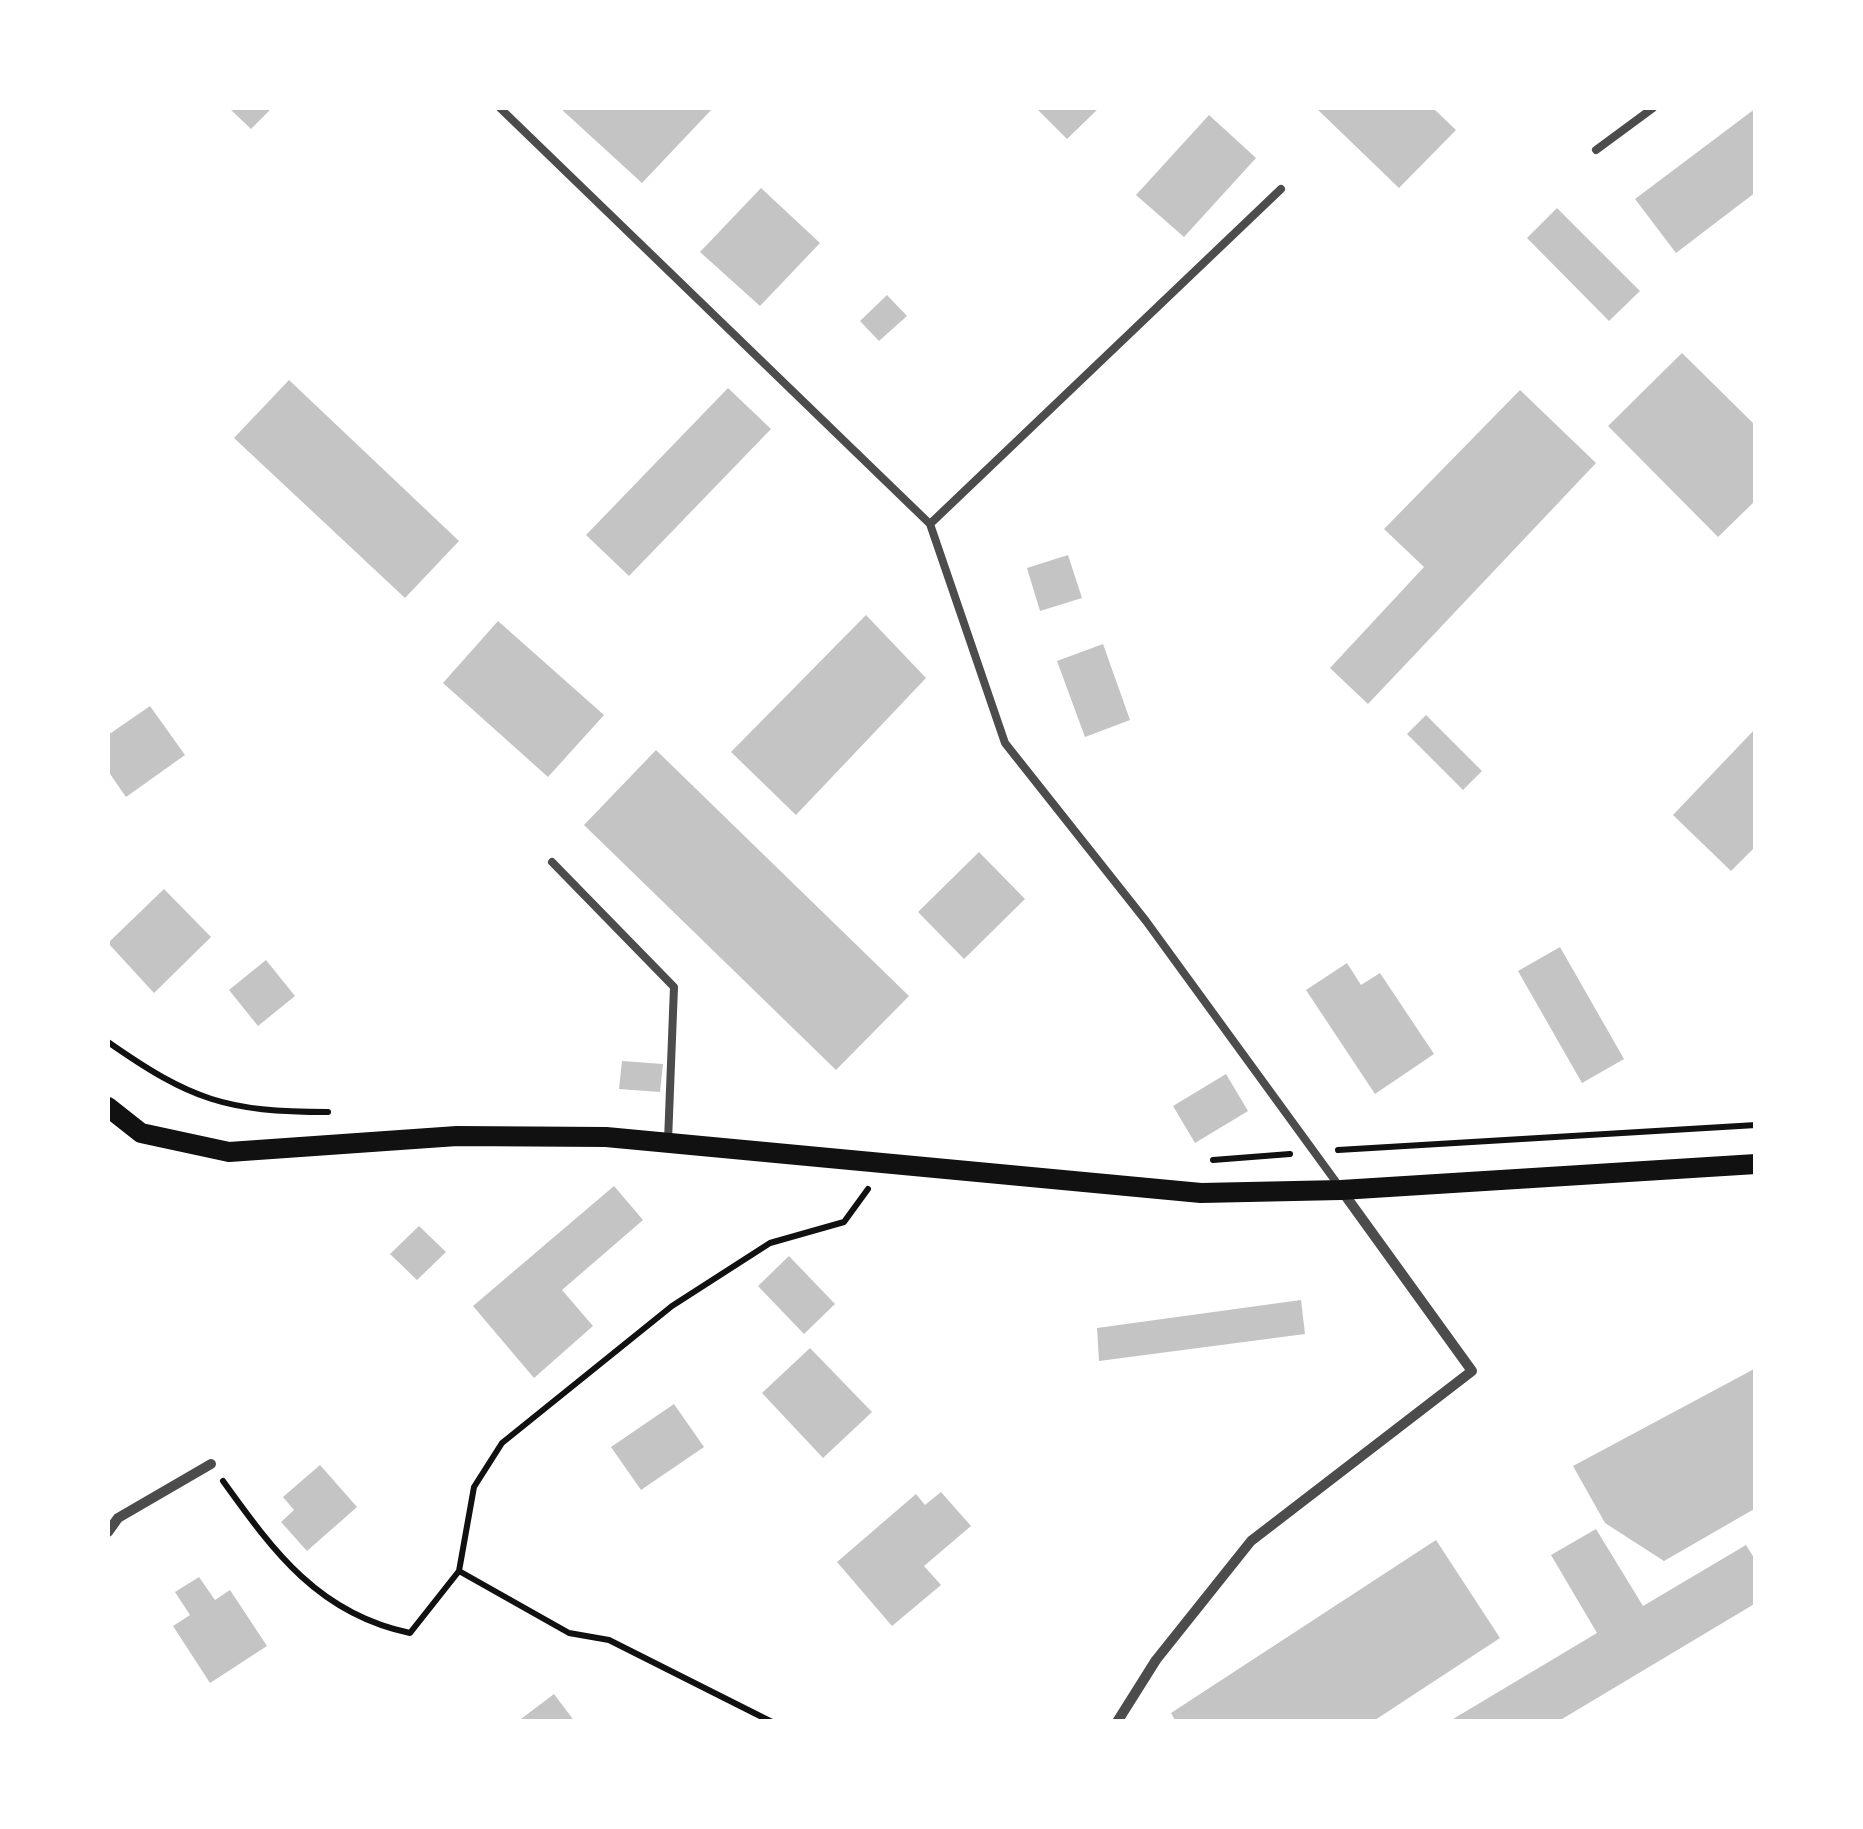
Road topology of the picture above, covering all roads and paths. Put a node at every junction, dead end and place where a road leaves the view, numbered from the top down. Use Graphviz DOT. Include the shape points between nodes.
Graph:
graph roads {
  1 [pos="500,108"];
  2 [pos="1653,108"];
  3 [pos="1596,150"];
  4 [pos="1281,189"];
  5 [pos="930,524"];
  6 [pos="552,862"];
  7 [pos="108,1042"];
  8 [pos="108,1107"];
  9 [pos="332,1112"];
  10 [pos="1756,1125"];
  11 [pos="668,1140"];
  12 [pos="1314,1152"];
  13 [pos="1207,1160"];
  14 [pos="885,1164"];
  15 [pos="1756,1164"];
  16 [pos="1342,1190"];
  17 [pos="211,1464"];
  18 [pos="108,1532"];
  19 [pos="460,1571"];
  20 [pos="772,1722"];
  21 [pos="1117,1722"];
  1 -- 5 [label="lane"];
  2 -- 3 [label="lane"];
  4 -- 5 [label="lane"];
  5 -- 12 [label="lane" via="1005,742"];
  6 -- 11 [label="lane" via="674,987"];
  7 -- 9 [label="path" via="168,1084 228,1107"];
  8 -- 11 [label="main road" via="141,1133 229,1152 457,1136"];
  10 -- 12 [label="path"];
  11 -- 14 [label="main road"];
  12 -- 13 [label="path"];
  12 -- 16 [label="lane"];
  14 -- 16 [label="main road" via="1201,1192"];
  14 -- 19 [label="path" via="844,1222 770,1242 672,1306 502,1444 474,1487"];
  15 -- 16 [label="main road"];
  16 -- 21 [label="street" via="1472,1371 1251,1541 1156,1660"];
  17 -- 18 [label="street" via="118,1518"];
  17 -- 19 [label="path" via="307,1586 382,1627 410,1633"];
  19 -- 20 [label="path" via="568,1633 609,1640"];
}
